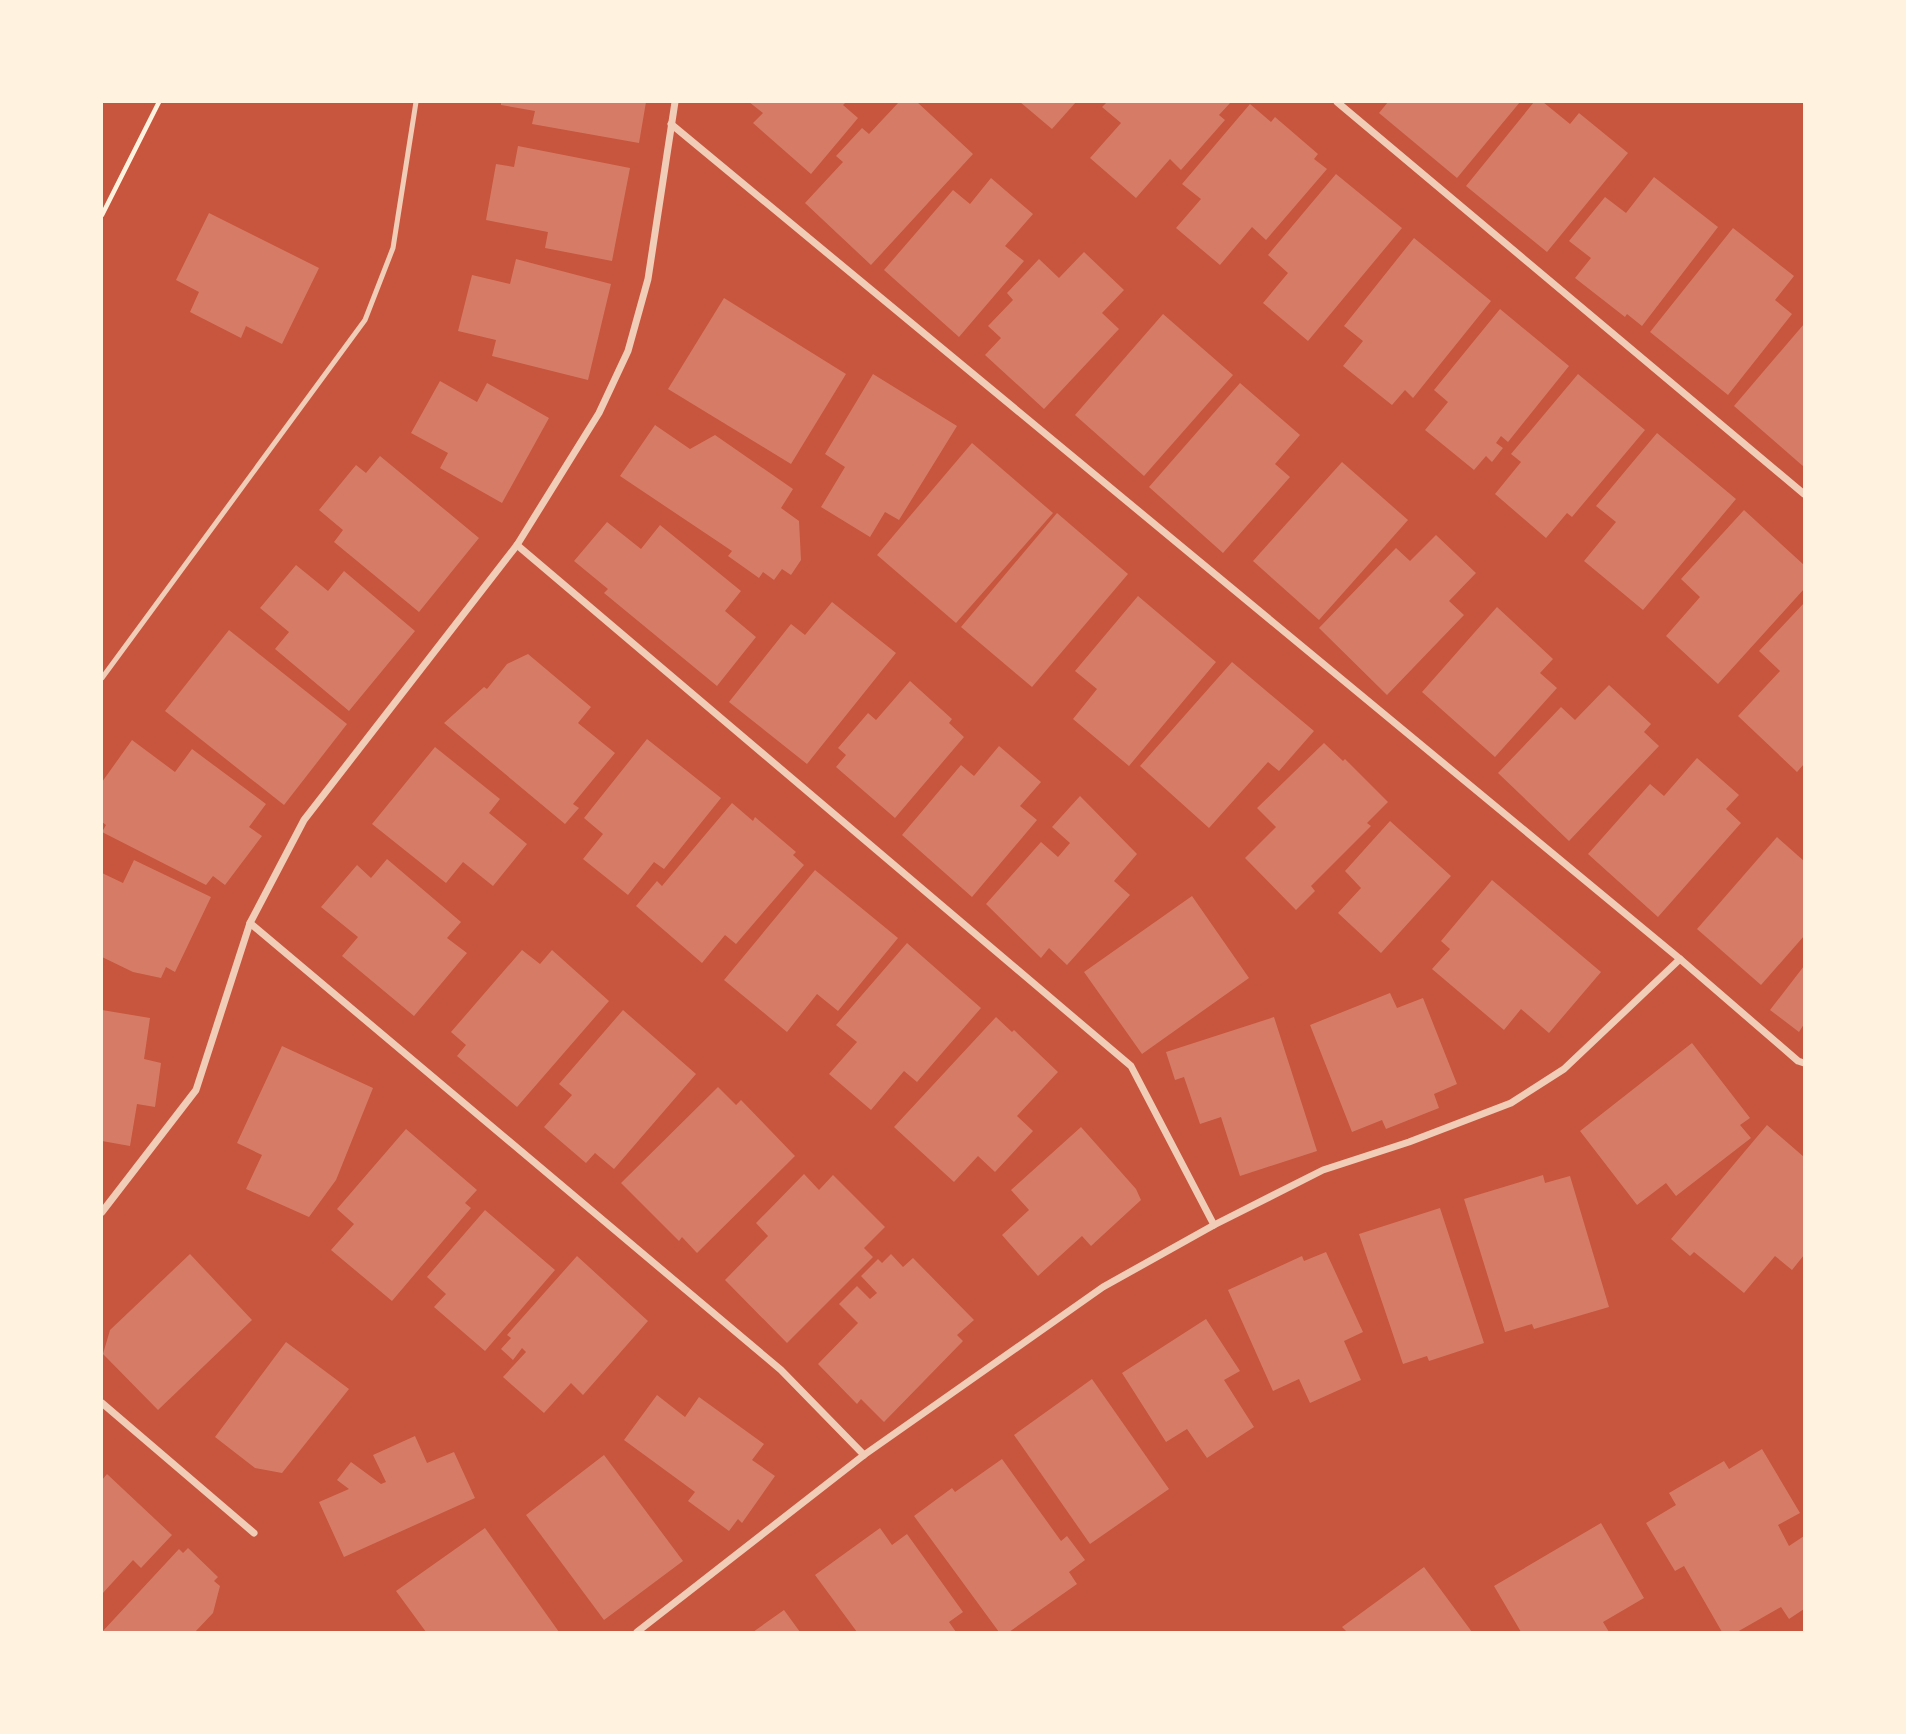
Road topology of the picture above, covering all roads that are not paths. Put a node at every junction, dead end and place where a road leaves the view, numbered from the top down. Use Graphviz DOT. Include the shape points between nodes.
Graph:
graph roads {
  1 [pos="416,102"];
  2 [pos="675,102"];
  3 [pos="1337,102"];
  4 [pos="671,124"];
  5 [pos="1804,494"];
  6 [pos="517,545"];
  7 [pos="102,678"];
  8 [pos="250,923"];
  9 [pos="1680,959"];
  10 [pos="1804,1063"];
  11 [pos="102,1212"];
  12 [pos="1214,1224"];
  13 [pos="102,1403"];
  14 [pos="864,1455"];
  15 [pos="254,1533"];
  16 [pos="637,1633"];
  1 -- 7 [label="lane" via="393,248 365,320"];
  2 -- 4 [label="street"];
  3 -- 5 [label="street"];
  4 -- 6 [label="street" via="648,279 628,351 599,412"];
  4 -- 9 [label="street"];
  6 -- 8 [label="street" via="304,820"];
  6 -- 12 [label="street" via="1131,1066"];
  8 -- 11 [label="street" via="196,1090"];
  8 -- 14 [label="street" via="781,1370"];
  9 -- 10 [label="street"];
  9 -- 12 [label="street" via="1564,1069 1511,1103 1323,1170"];
  12 -- 14 [label="street" via="1103,1287"];
  13 -- 15 [label="street"];
  14 -- 16 [label="street"];
}
